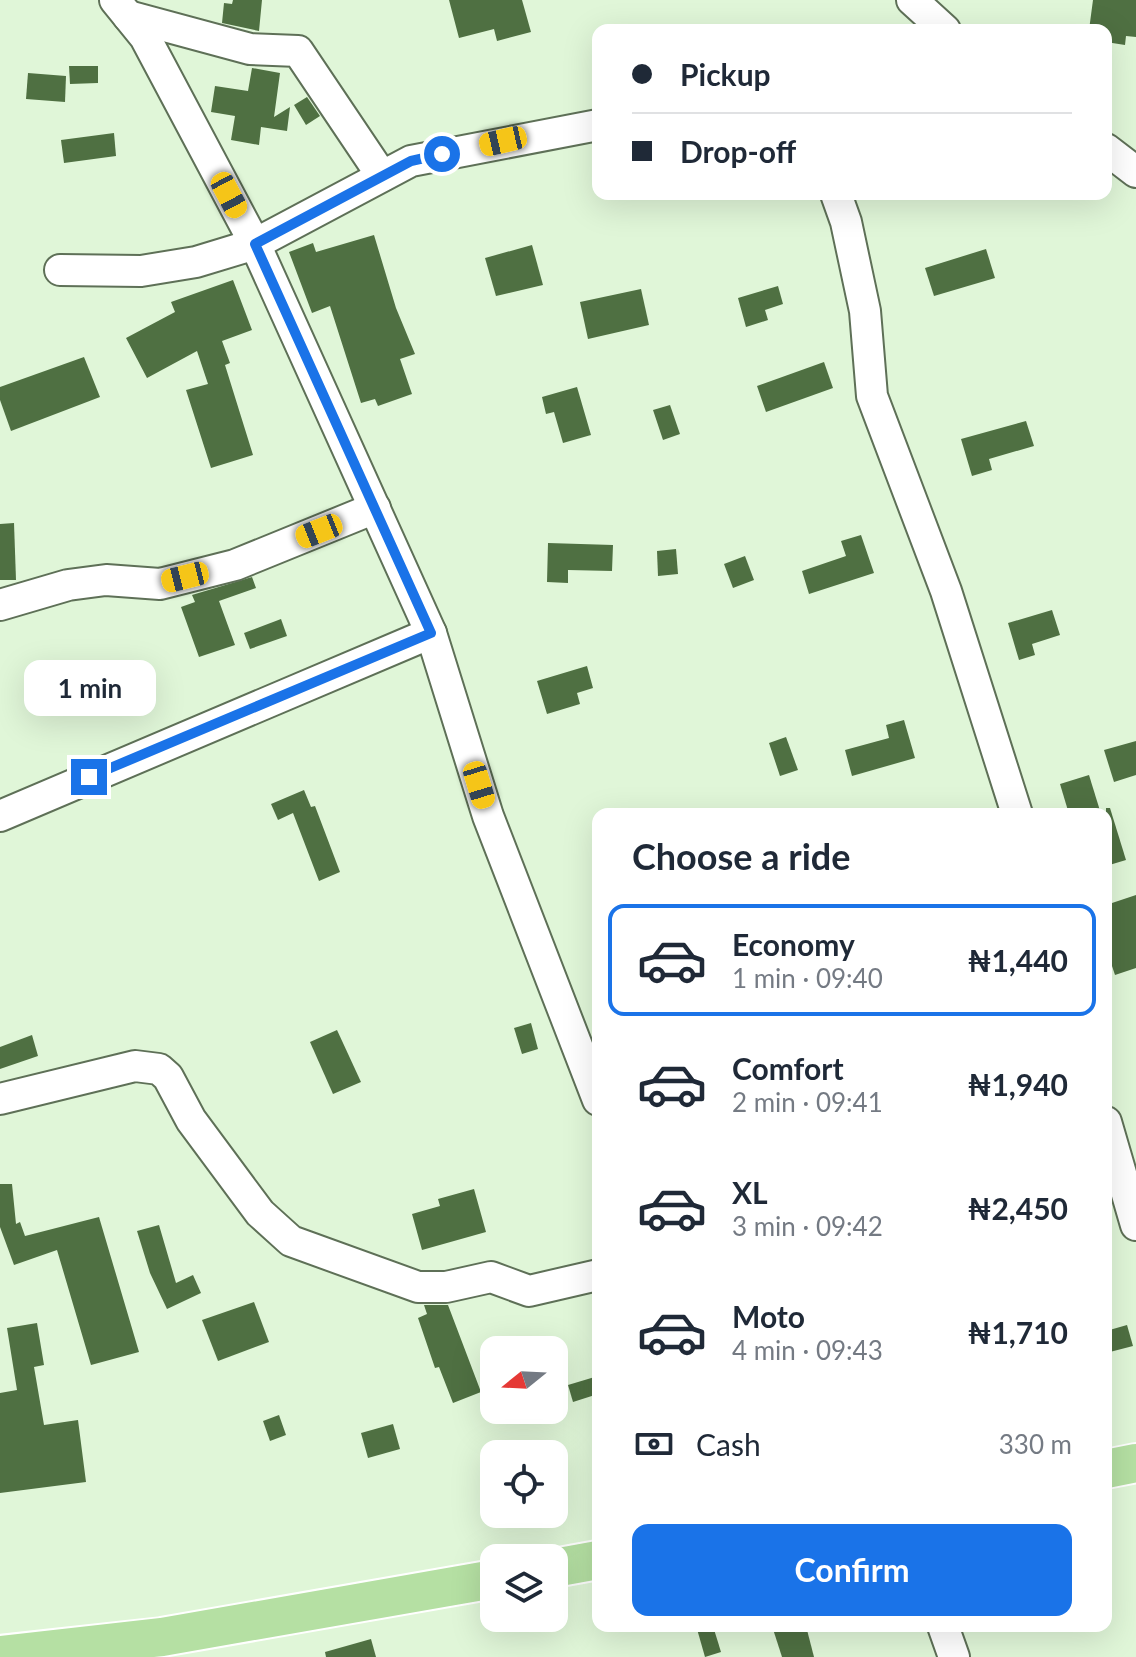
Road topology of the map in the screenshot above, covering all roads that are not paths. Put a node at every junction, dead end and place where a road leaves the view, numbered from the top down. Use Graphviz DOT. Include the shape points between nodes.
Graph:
graph roads {
  1 [pos="912,0"];
  2 [pos="122,8"];
  3 [pos="938,24"];
  4 [pos="592,126"];
  5 [pos="1112,139"];
  6 [pos="1136,145"];
  7 [pos="1112,154"];
  8 [pos="1136,172"];
  9 [pos="382,176"];
  10 [pos="838,200"];
  11 [pos="255,244"];
  12 [pos="60,270"];
  13 [pos="375,508"];
  14 [pos="0,605"];
  15 [pos="431,633"];
  16 [pos="1015,808"];
  17 [pos="0,816"];
  18 [pos="592,1085"];
  19 [pos="0,1099"];
  20 [pos="1112,1143"];
  21 [pos="1136,1225"];
  22 [pos="592,1276"];
  23 [pos="1136,1463"];
  24 [pos="1112,1468"];
  25 [pos="592,1561"];
  26 [pos="568,1565"];
  27 [pos="480,1581"];
  28 [pos="945,1632"];
  29 [pos="0,1655"];
  30 [pos="954,1657"];
  1 -- 3 [label="street"];
  2 -- 9 [label="street" via="250,49 298,51"];
  2 -- 11 [label="street" via="145,37"];
  4 -- 9 [label="street" via="411,161"];
  5 -- 6 [label="street"];
  7 -- 8 [label="street"];
  9 -- 11 [label="street"];
  10 -- 16 [label="street" via="865,311 872,396 946,591"];
  11 -- 12 [label="street" via="141,271"];
  11 -- 13 [label="street"];
  13 -- 14 [label="street" via="235,565 160,584 106,580 68,585"];
  13 -- 15 [label="street"];
  15 -- 17 [label="street"];
  15 -- 18 [label="street" via="488,816"];
  19 -- 22 [label="street" via="150,1066 168,1077 191,1120 260,1213 291,1241 418,1287 491,1277 529,1291"];
  20 -- 21 [label="street"];
  23 -- 24 [label="main road"];
  25 -- 26 [label="main road"];
  27 -- 29 [label="main road" via="162,1637"];
  28 -- 30 [label="street"];
}
